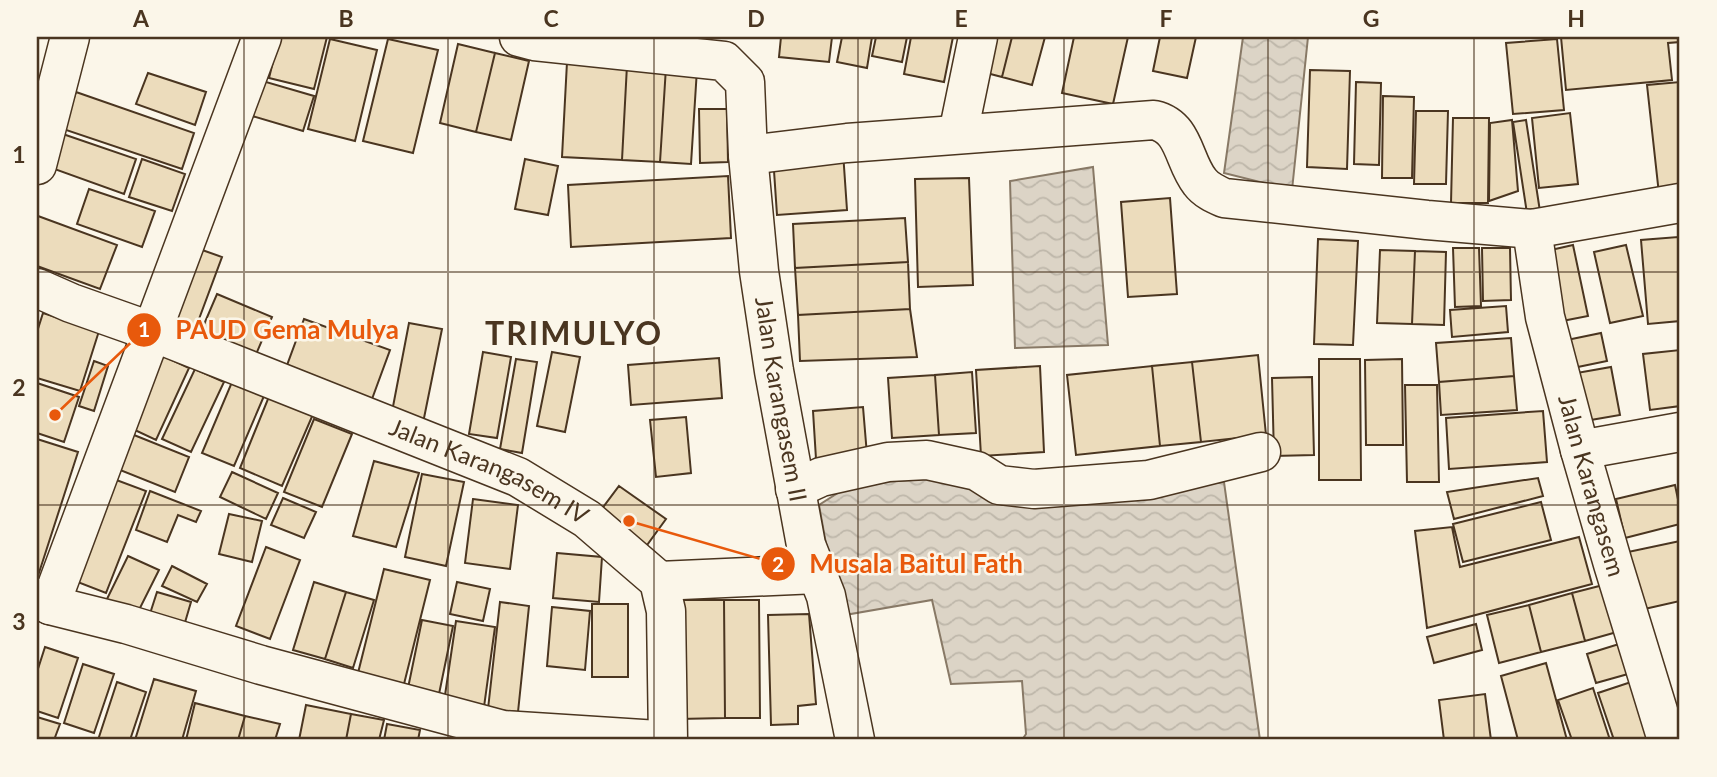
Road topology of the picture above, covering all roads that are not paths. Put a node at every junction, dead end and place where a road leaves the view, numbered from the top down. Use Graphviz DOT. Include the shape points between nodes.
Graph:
graph roads {
  1 [pos="70,37"];
  2 [pos="262,37"];
  3 [pos="519,37"];
  4 [pos="978,37"];
  5 [pos="958,134"];
  6 [pos="748,155"];
  7 [pos="37,165"];
  8 [pos="1680,203"];
  9 [pos="1531,229"];
  10 [pos="37,288"];
  11 [pos="153,332"];
  12 [pos="1680,432"];
  13 [pos="1580,450"];
  14 [pos="1261,452"];
  15 [pos="795,489"];
  16 [pos="817,574"];
  17 [pos="659,581"];
  18 [pos="44,601"];
  19 [pos="502,735"];
  20 [pos="659,740"];
  21 [pos="668,740"];
  22 [pos="855,740"];
  23 [pos="1667,740"];
  1 -- 7 [label="street"];
  2 -- 11 [label="street"];
  3 -- 6 [label="street, Jalan Karangasem II" via="724,61 745,82"];
  4 -- 5 [label="street"];
  5 -- 6 [label="street"];
  5 -- 9 [label="street" via="1154,120 1173,129 1199,182 1224,198"];
  6 -- 15 [label="street, Jalan Karangasem II" via="759,271"];
  8 -- 9 [label="street"];
  9 -- 13 [label="street, Jalan Karangasem" via="1545,317"];
  10 -- 11 [label="street, Jalan Karangasem IV"];
  11 -- 17 [label="street, Jalan Karangasem IV" via="518,477 587,519"];
  11 -- 18 [label="street"];
  12 -- 13 [label="street"];
  13 -- 23 [label="street, Jalan Karangasem"];
  14 -- 15 [label="street" via="1149,480 1034,489 999,485 977,471 927,460 888,462 821,477"];
  15 -- 16 [label="street, Jalan Karangasem II"];
  16 -- 17 [label="street"];
  16 -- 22 [label="street, Jalan Karangasem II" via="826,596"];
  17 -- 21 [label="street" via="666,611"];
  18 -- 19 [label="street"];
  19 -- 20 [label="street"];
}
